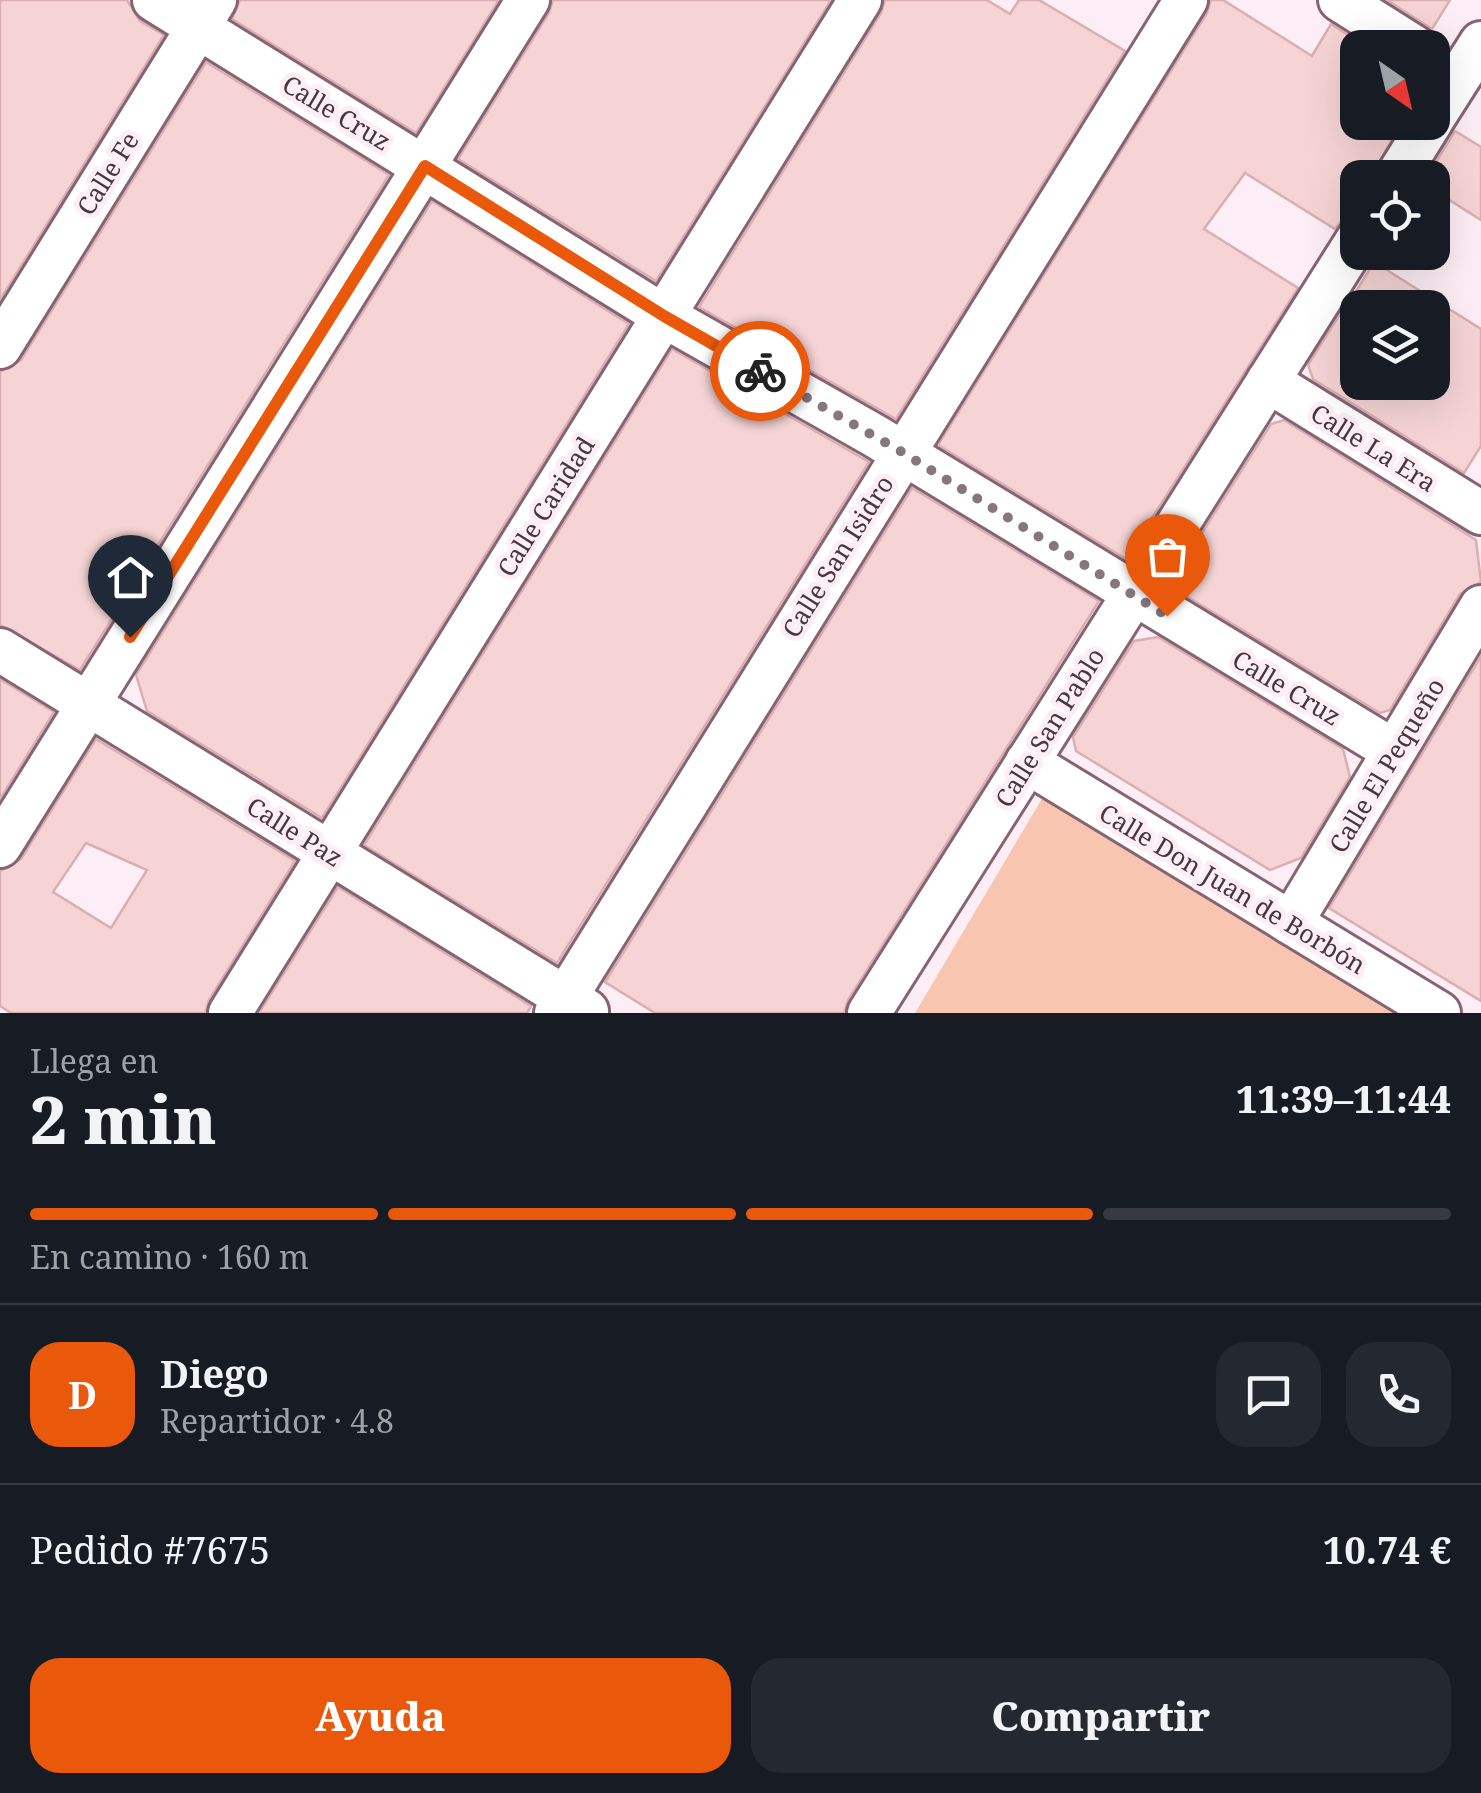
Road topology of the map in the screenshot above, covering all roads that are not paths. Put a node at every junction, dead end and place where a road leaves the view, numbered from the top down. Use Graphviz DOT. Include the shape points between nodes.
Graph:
graph roads {
  1 [pos="154,0"];
  2 [pos="528,0"];
  3 [pos="860,0"];
  4 [pos="1186,0"];
  5 [pos="1340,0"];
  6 [pos="206,14"];
  7 [pos="1388,30"];
  8 [pos="1464,66"];
  9 [pos="1450,90"];
  10 [pos="425,166"];
  11 [pos="1340,267"];
  12 [pos="664,316"];
  13 [pos="0,347"];
  14 [pos="1268,381"];
  15 [pos="902,452"];
  16 [pos="1481,513"];
  17 [pos="1135,596"];
  18 [pos="1481,607"];
  19 [pos="0,650"];
  20 [pos="88,704"];
  21 [pos="1394,751"];
  22 [pos="1028,762"];
  23 [pos="0,846"];
  24 [pos="330,852"];
  25 [pos="1291,923"];
  26 [pos="571,1008"];
  27 [pos="230,1013"];
  28 [pos="869,1013"];
  29 [pos="1439,1013"];
  1 -- 6 [label="street, Calle Cruz"];
  2 -- 10 [label="street"];
  3 -- 12 [label="street, Calle Caridad"];
  4 -- 15 [label="street, Calle San Isidro"];
  5 -- 7 [label="street"];
  6 -- 10 [label="street, Calle Cruz"];
  6 -- 13 [label="street, Calle Fe"];
  8 -- 9 [label="street"];
  10 -- 12 [label="street, Calle Cruz"];
  10 -- 20 [label="street"];
  11 -- 14 [label="street, Calle San Pablo"];
  12 -- 15 [label="street, Calle Cruz"];
  12 -- 24 [label="street, Calle Caridad"];
  14 -- 16 [label="street, Calle La Era"];
  14 -- 17 [label="street, Calle San Pablo"];
  15 -- 17 [label="street, Calle Cruz"];
  15 -- 26 [label="street, Calle San Isidro"];
  17 -- 21 [label="street, Calle Cruz"];
  17 -- 22 [label="street, Calle San Pablo"];
  18 -- 21 [label="street, Calle El Pequeño"];
  19 -- 20 [label="street, Calle Paz"];
  20 -- 23 [label="street"];
  20 -- 24 [label="street, Calle Paz"];
  21 -- 25 [label="street, Calle El Pequeño"];
  22 -- 25 [label="street, Calle Don Juan de Borbón"];
  22 -- 28 [label="street, Calle San Pablo"];
  24 -- 26 [label="street, Calle Paz"];
  24 -- 27 [label="street, Calle Caridad"];
  25 -- 29 [label="street, Calle Don Juan de Borbón"];
}
